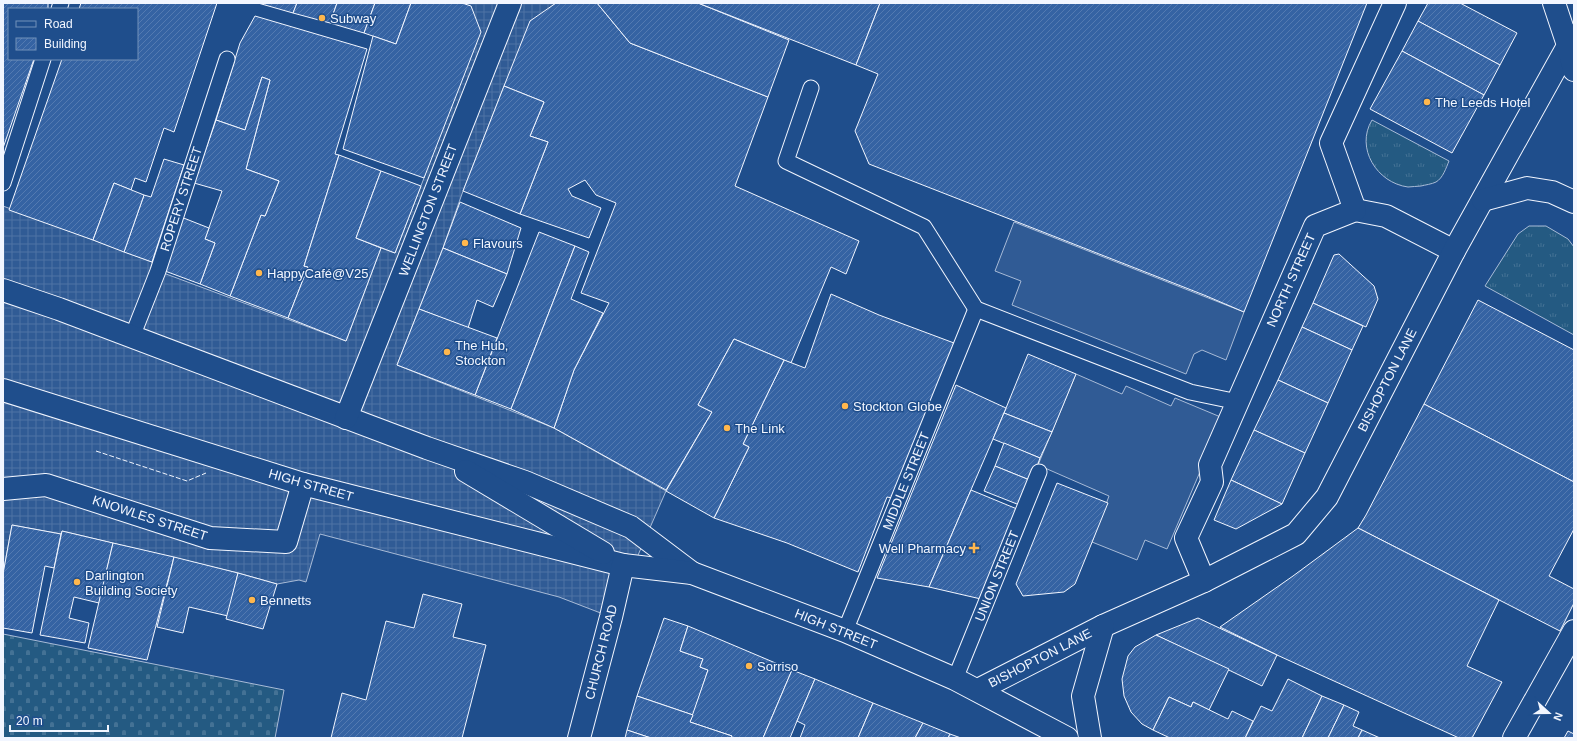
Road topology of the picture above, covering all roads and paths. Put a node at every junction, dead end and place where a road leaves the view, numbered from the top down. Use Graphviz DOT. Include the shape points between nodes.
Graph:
graph roads {
  1 [pos="510,3"];
  2 [pos="1395,3"];
  3 [pos="1554,3"];
  4 [pos="1571,40"];
  5 [pos="227,59"];
  6 [pos="43,60"];
  7 [pos="1574,70"];
  8 [pos="811,88"];
  9 [pos="3,183"];
  10 [pos="1483,200"];
  11 [pos="1574,202"];
  12 [pos="1355,210"];
  13 [pos="1454,251"];
  14 [pos="3,290"];
  15 [pos="976,309"];
  16 [pos="132,337"];
  17 [pos="3,390"];
  18 [pos="1238,402"];
  19 [pos="346,418"];
  20 [pos="427,448"];
  21 [pos="1039,472"];
  22 [pos="303,484"];
  23 [pos="3,489"];
  24 [pos="623,565"];
  25 [pos="692,573"];
  26 [pos="1204,581"];
  27 [pos="1103,626"];
  28 [pos="845,631"];
  29 [pos="1574,631"];
  30 [pos="955,679"];
  31 [pos="978,690"];
  32 [pos="579,738"];
  33 [pos="1067,738"];
  34 [pos="1090,738"];
  35 [pos="1514,738"];
  1 -- 19 [label="street, WELLINGTON STREET"];
  2 -- 12 [label="street" via="1331,143"];
  3 -- 4 [label="street"];
  4 -- 7 [label="street"];
  4 -- 10 [label="street, BISHOPTON LANE"];
  5 -- 16 [label="lane, ROPERY STREET" via="158,271"];
  6 -- 9 [label="lane"];
  8 -- 15 [label="lane" via="786,161 924,228"];
  10 -- 11 [label="street" via="1527,188 1552,192"];
  10 -- 13 [label="street, BISHOPTON LANE"];
  12 -- 13 [label="street" via="1386,216"];
  12 -- 18 [label="street, NORTH STREET" via="1315,226"];
  13 -- 26 [label="street, BISHOPTON LANE" via="1327,497 1296,534"];
  14 -- 16 [label="street, HIGH STREET"];
  15 -- 18 [label="lane" via="1190,392"];
  15 -- 28 [label="lane, MIDDLE STREET"];
  16 -- 19 [label="street, HIGH STREET"];
  17 -- 22 [label="street, HIGH STREET"];
  18 -- 26 [label="street, NORTH STREET" via="1210,465 1212,482 1186,538"];
  19 -- 20 [label="street, HIGH STREET"];
  20 -- 24 [label="street, HIGH STREET"];
  20 -- 25 [label="street, HIGH STREET" via="524,482 631,527"];
  21 -- 30 [label="lane, UNION STREET"];
  22 -- 23 [label="street, KNOWLES STREET" via="286,542 210,538 46,485"];
  22 -- 24 [label="street, HIGH STREET"];
  24 -- 25 [label="street, HIGH STREET"];
  24 -- 32 [label="street, CHURCH ROAD"];
  25 -- 28 [label="street, HIGH STREET"];
  26 -- 27 [label="street, BISHOPTON LANE"];
  27 -- 31 [label="street, BISHOPTON LANE"];
  27 -- 34 [label="street, BISHOPTON LANE" via="1083,696"];
  28 -- 30 [label="street, HIGH STREET"];
  29 -- 35 [label="street"];
  30 -- 31 [label="street, HIGH STREET"];
  31 -- 33 [label="street, HIGH STREET"];
}
